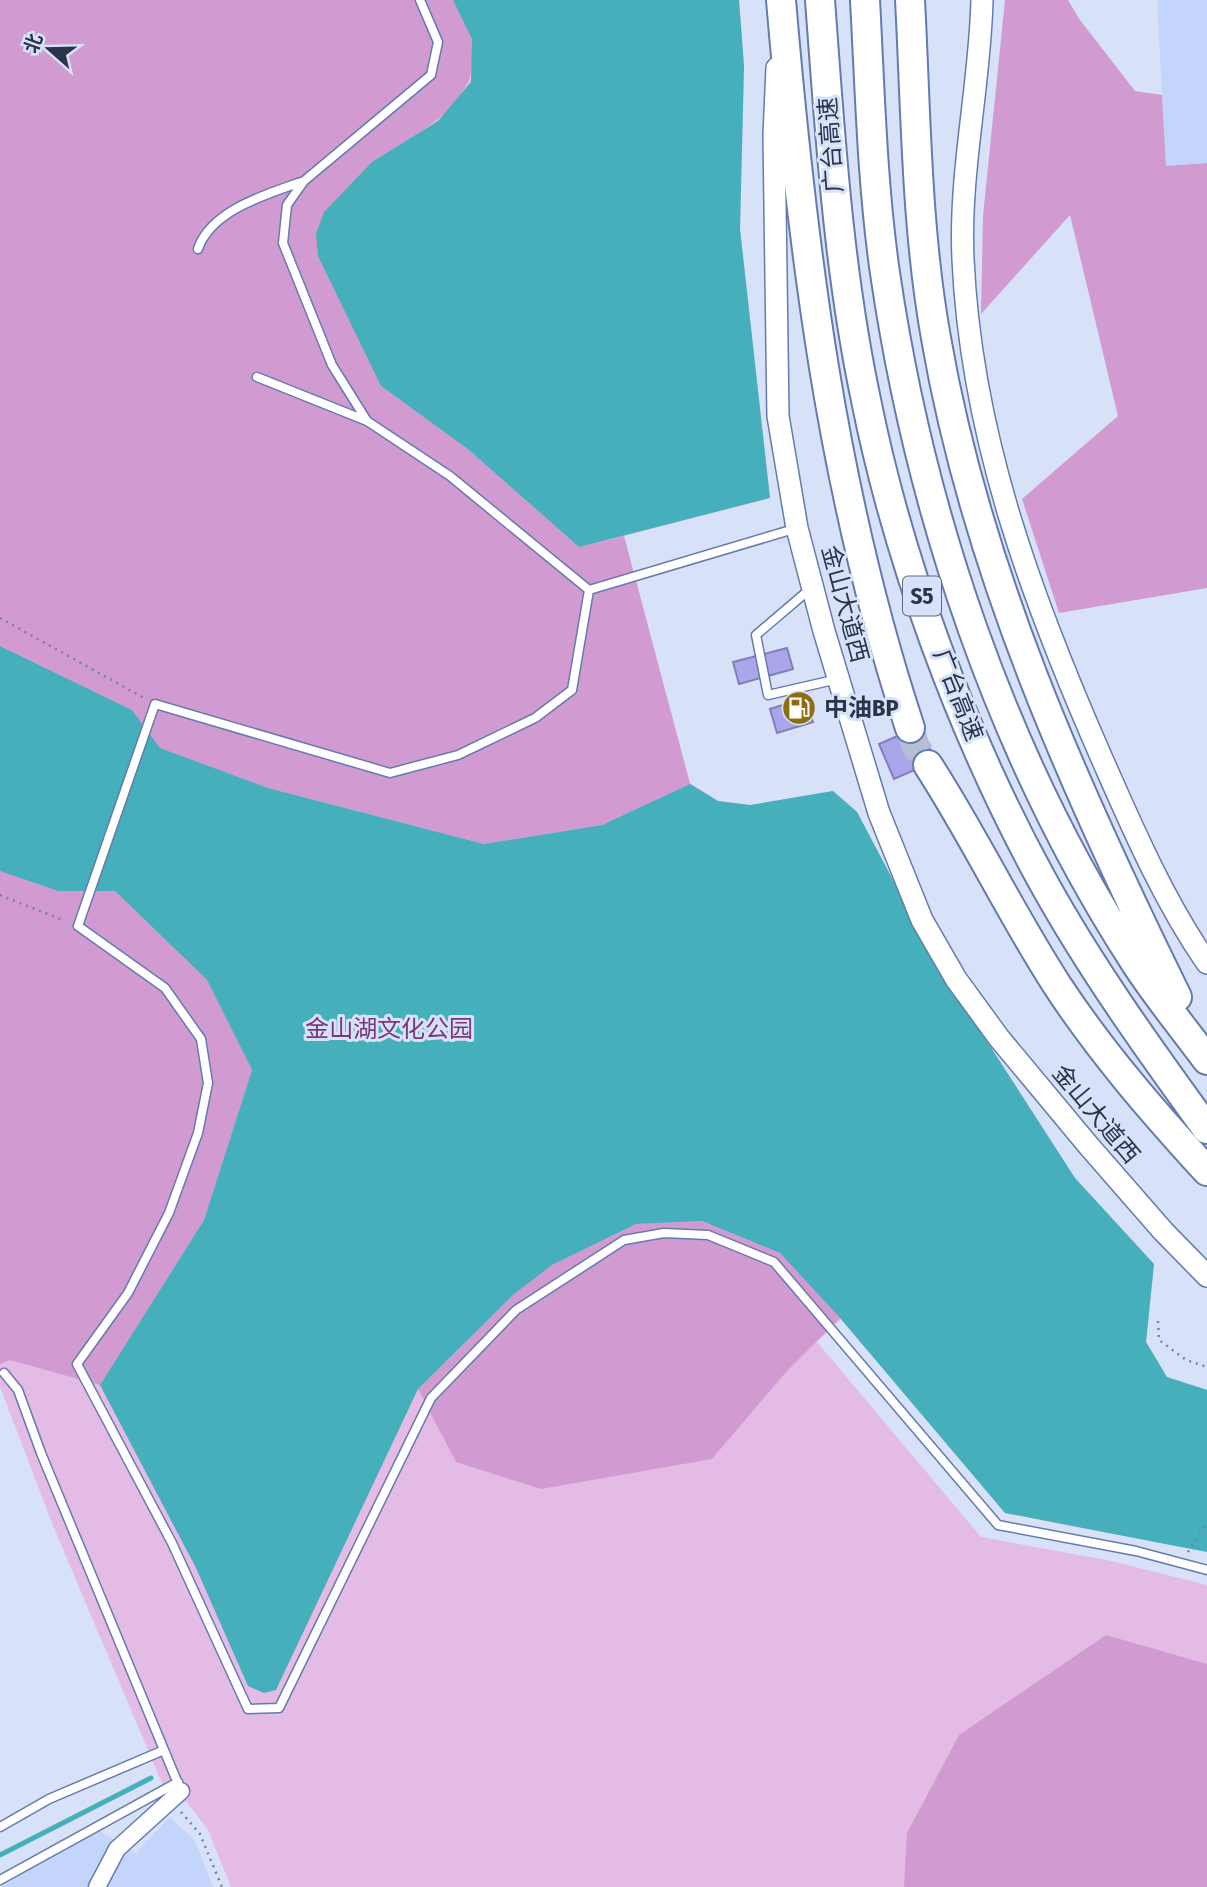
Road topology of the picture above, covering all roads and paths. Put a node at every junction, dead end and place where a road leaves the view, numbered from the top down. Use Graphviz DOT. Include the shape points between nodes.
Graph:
graph roads {
  1 [pos="420,0"];
  2 [pos="780,0"];
  3 [pos="820,0"];
  4 [pos="865,0"];
  5 [pos="910,0"];
  6 [pos="982,0"];
  7 [pos="304,181"];
  8 [pos="198,250"];
  9 [pos="257,377"];
  10 [pos="367,421"];
  11 [pos="797,528"];
  12 [pos="813,587"];
  13 [pos="589,590"];
  14 [pos="0,618"];
  15 [pos="838,679"];
  16 [pos="155,704"];
  17 [pos="910,728"];
  18 [pos="928,765"];
  19 [pos="0,895"];
  20 [pos="78,926"];
  21 [pos="1207,963"];
  22 [pos="1207,1060"];
  23 [pos="1207,1129"];
  24 [pos="1207,1171"];
  25 [pos="1207,1276"];
  26 [pos="1158,1321"];
  27 [pos="1207,1367"];
  28 [pos="4,1373"];
  29 [pos="1207,1522"];
  30 [pos="1182,1563"];
  31 [pos="1207,1570"];
  32 [pos="164,1750"];
  33 [pos="179,1787"];
  34 [pos="0,1827"];
  35 [pos="0,1880"];
  36 [pos="97,1887"];
  37 [pos="222,1887"];
  1 -- 7 [label="lane" via="438,42 431,75"];
  2 -- 11 [label="main road, 金山大道西" via="774,135 775,361 778,416"];
  2 -- 17 [label="highway" via="811,295 834,426 867,590"];
  3 -- 23 [label="highway, 广台高速 / S5" via="838,230 850,314 882,468 912,570 960,703 1042,879 1118,1004"];
  4 -- 22 [label="highway, 广台高速 / S5" via="877,196 889,297 910,412 955,573 1034,782 1133,960"];
  5 -- 22 [label="highway" via="925,266 951,418 971,490 1057,741"];
  6 -- 21 [label="main road" via="964,196 963,257 976,383 995,469 1037,603 1069,684 1168,899"];
  7 -- 8 [label="lane" via="219,220 204,233"];
  7 -- 10 [label="lane" via="287,205 283,243 332,365"];
  9 -- 10 [label="lane"];
  10 -- 13 [label="lane" via="450,476"];
  11 -- 12 [label="main road, 金山大道西"];
  11 -- 13 [label="lane"];
  12 -- 15 [label="main road, 金山大道西"];
  12 -- 15 [label="lane" via="756,635 768,695"];
  13 -- 16 [label="lane" via="572,690 535,718 469,750 390,773"];
  14 -- 16 [label="path"];
  15 -- 25 [label="main road, 金山大道西" via="900,868 922,920 956,979 999,1038 1163,1231"];
  16 -- 20 [label="lane"];
  18 -- 24 [label="highway" via="1058,985 1105,1053"];
  19 -- 20 [label="path"];
  20 -- 30 [label="lane" via="165,988 201,1039 208,1083 198,1133 169,1213 128,1293 77,1364 172,1543 248,1709 279,1708 431,1398 516,1310 624,1240 664,1233 708,1235 774,1262 998,1525"];
  26 -- 27 [label="path" via="1159,1340 1186,1360"];
  28 -- 32 [label="lane" via="18,1390"];
  29 -- 30 [label="path"];
  30 -- 31 [label="lane"];
  32 -- 33 [label="lane"];
  32 -- 34 [label="lane" via="50,1799"];
  33 -- 35 [label="lane"];
  33 -- 36 [label="street" via="117,1849"];
  33 -- 37 [label="path" via="181,1815 200,1835"];
}
